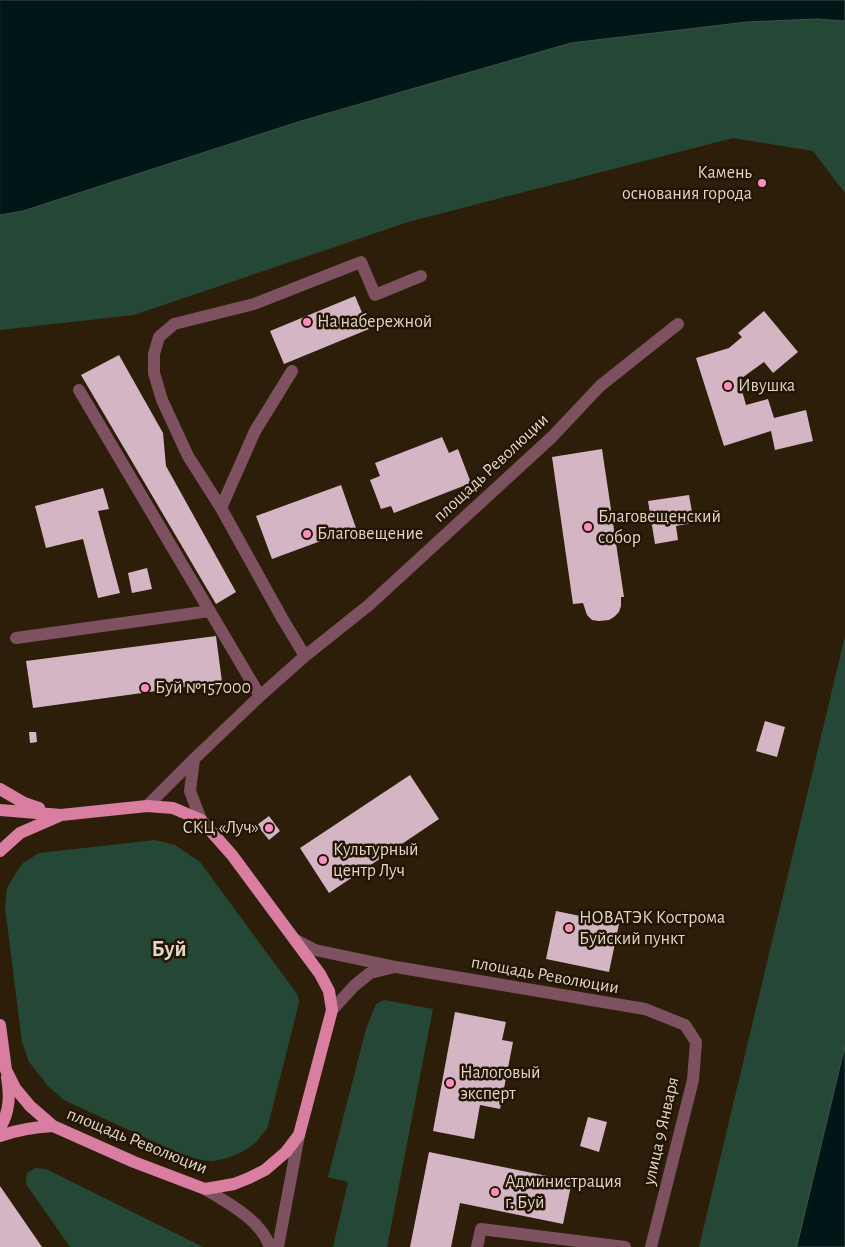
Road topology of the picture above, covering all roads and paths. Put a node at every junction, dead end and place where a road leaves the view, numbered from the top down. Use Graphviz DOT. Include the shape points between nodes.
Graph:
graph roads {
  1 [pos="421,276"];
  2 [pos="678,324"];
  3 [pos="292,371"];
  4 [pos="79,390"];
  5 [pos="221,508"];
  6 [pos="210,611"];
  7 [pos="16,638"];
  8 [pos="305,656"];
  9 [pos="260,696"];
  10 [pos="194,759"];
  11 [pos="0,789"];
  12 [pos="148,806"];
  13 [pos="0,810"];
  14 [pos="61,815"];
  15 [pos="201,820"];
  16 [pos="0,851"];
  17 [pos="294,939"];
  18 [pos="396,967"];
  19 [pos="332,1010"];
  20 [pos="0,1025"];
  21 [pos="685,1025"];
  22 [pos="6,1070"];
  23 [pos="53,1126"];
  24 [pos="0,1128"];
  25 [pos="299,1135"];
  26 [pos="0,1136"];
  27 [pos="205,1189"];
  28 [pos="270,1247"];
  29 [pos="278,1247"];
  30 [pos="478,1247"];
  31 [pos="625,1247"];
  32 [pos="651,1247"];
  1 -- 5 [label="street" via="375,295 361,262 254,304 174,324 159,337 154,354 154,373 162,400 188,456"];
  2 -- 8 [label="street, площадь Революции" via="600,386 552,437 369,605"];
  3 -- 5 [label="street" via="255,431"];
  4 -- 6 [label="street"];
  5 -- 8 [label="street"];
  6 -- 7 [label="street"];
  6 -- 9 [label="street"];
  8 -- 9 [label="street, площадь Революции"];
  9 -- 10 [label="street, площадь Революции"];
  10 -- 12 [label="street, площадь Революции"];
  10 -- 15 [label="street, площадь Революции" via="190,791"];
  11 -- 14 [label="main road, площадь Революции" via="24,804"];
  12 -- 14 [label="main road, площадь Революции"];
  12 -- 15 [label="main road, площадь Революции" via="173,808"];
  13 -- 14 [label="main road, площадь Революции"];
  14 -- 16 [label="main road, площадь Революции" via="20,834"];
  15 -- 17 [label="main road, площадь Революции" via="232,855"];
  17 -- 18 [label="street, площадь Революции" via="315,950"];
  17 -- 19 [label="main road, площадь Революции" via="320,974 329,992"];
  18 -- 19 [label="street, площадь Революции" via="370,973"];
  18 -- 21 [label="street, площадь Революции" via="645,1010"];
  19 -- 25 [label="main road, площадь Революции"];
  20 -- 22 [label="main road, площадь Революции"];
  21 -- 32 [label="street, улица 9 Января" via="696,1042 693,1080"];
  22 -- 23 [label="main road, площадь Революции" via="30,1106"];
  22 -- 24 [label="main road" via="9,1104"];
  23 -- 26 [label="main road"];
  23 -- 27 [label="main road, площадь Революции"];
  25 -- 27 [label="main road, площадь Революции" via="286,1152 265,1170 234,1184"];
  25 -- 29 [label="street"];
  27 -- 28 [label="street" via="255,1224"];
  30 -- 31 [label="street" via="481,1229"];
}
